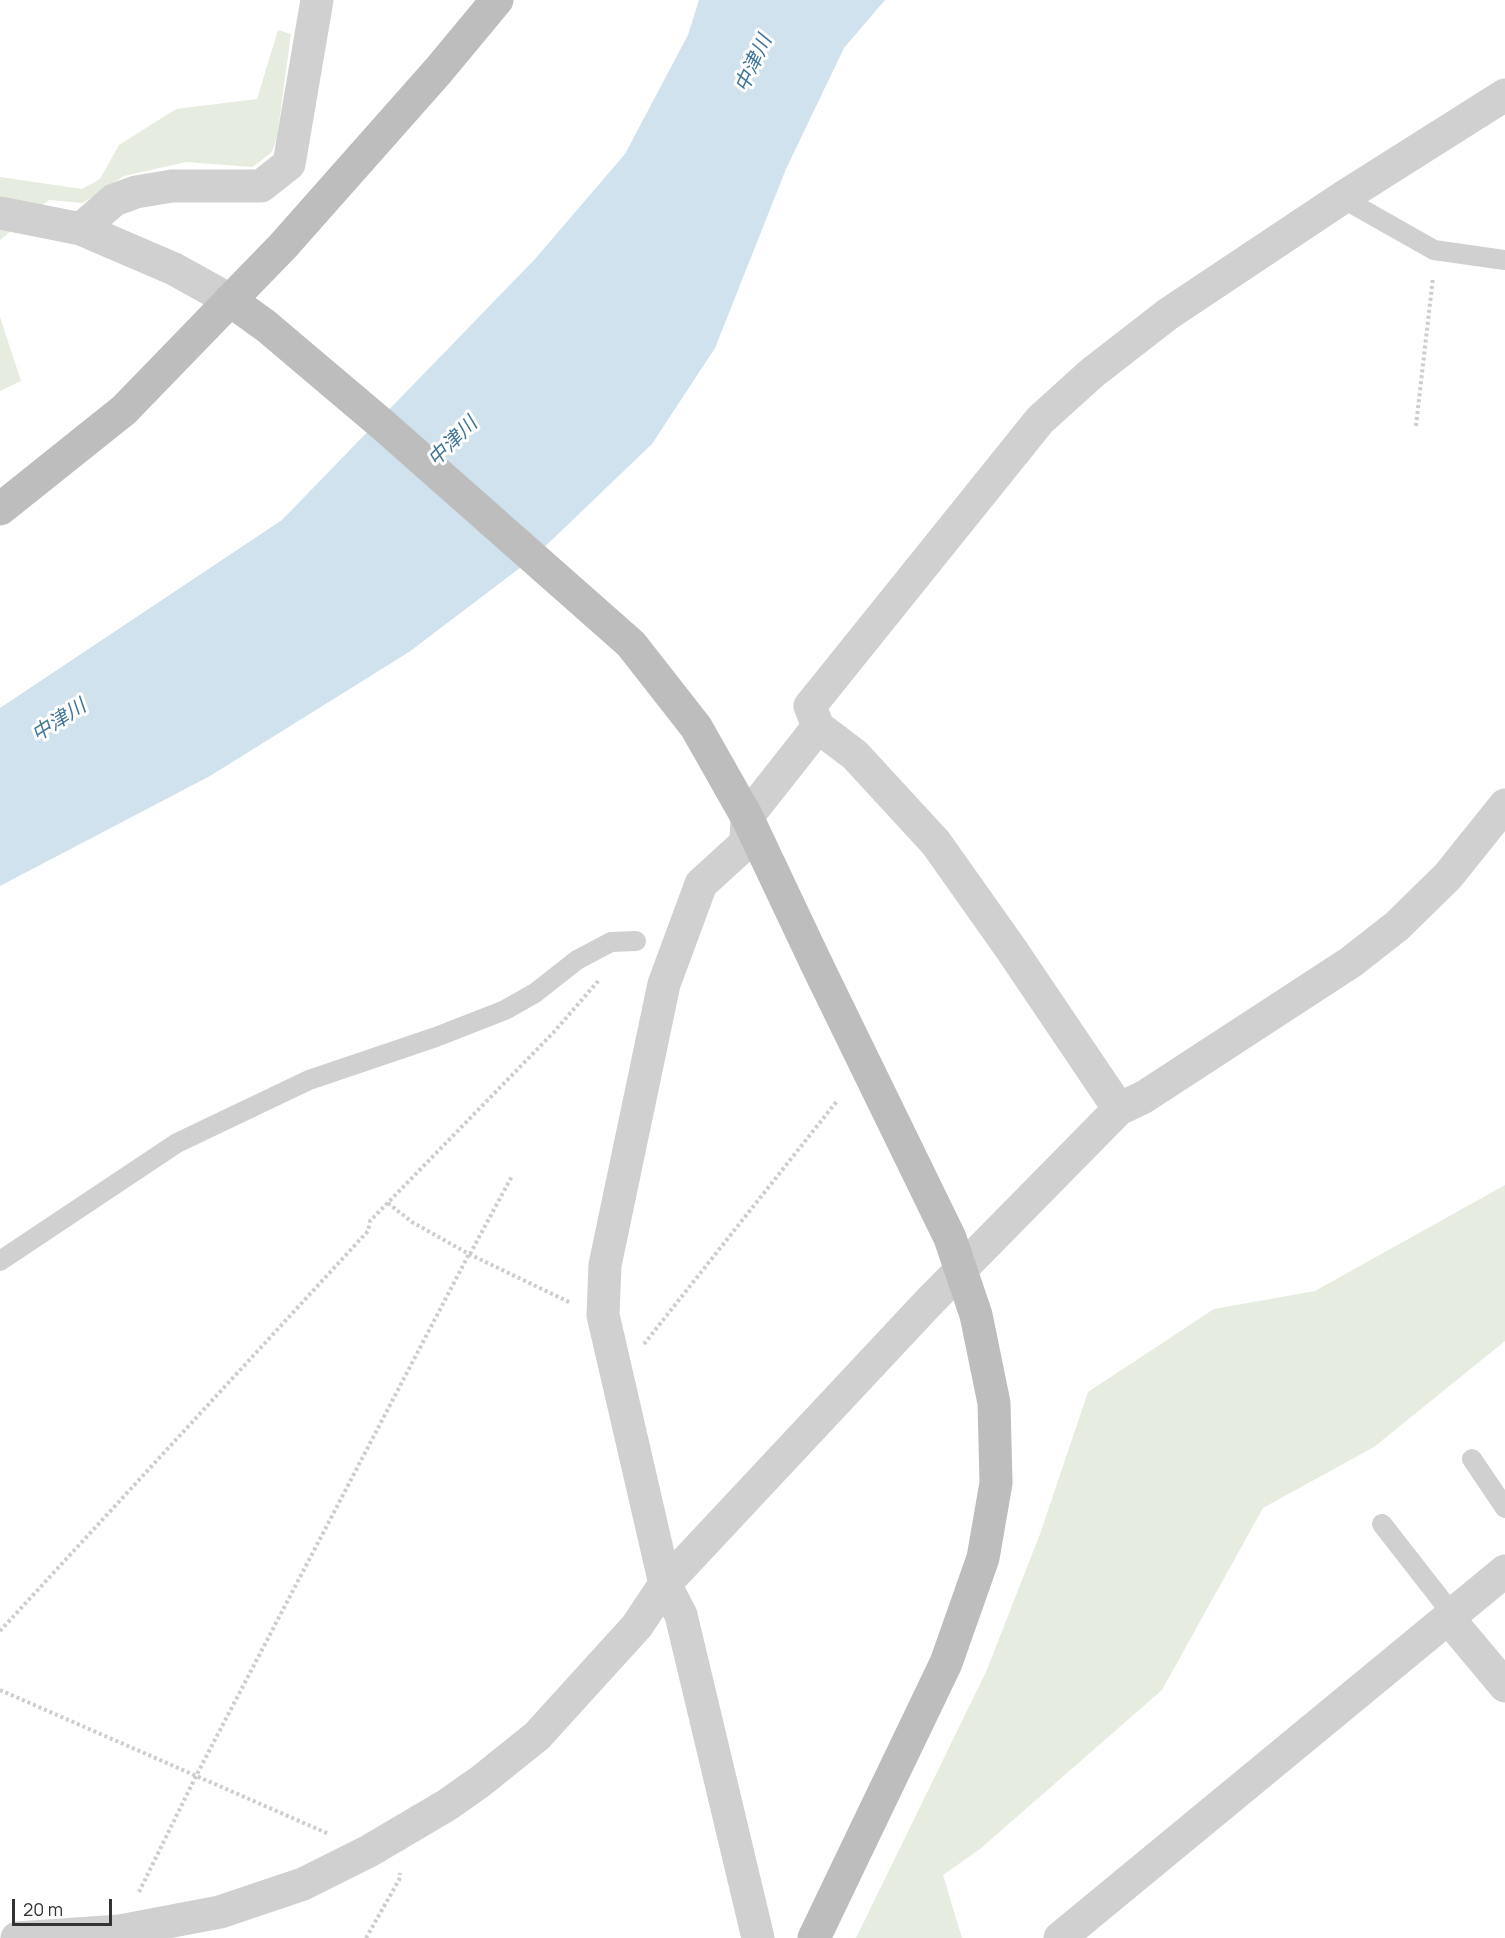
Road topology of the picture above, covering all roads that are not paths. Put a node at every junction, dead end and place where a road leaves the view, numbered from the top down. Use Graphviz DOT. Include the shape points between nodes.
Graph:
graph roads {
  1 [pos="317,0"];
  2 [pos="497,0"];
  3 [pos="1505,95"];
  4 [pos="1342,198"];
  5 [pos="0,213"];
  6 [pos="81,229"];
  7 [pos="1505,260"];
  8 [pos="230,300"];
  9 [pos="0,509"];
  10 [pos="818,727"];
  11 [pos="1505,805"];
  12 [pos="747,817"];
  13 [pos="636,941"];
  14 [pos="1119,1109"];
  15 [pos="0,1261"];
  16 [pos="1472,1459"];
  17 [pos="1505,1508"];
  18 [pos="1391,1527"];
  19 [pos="1505,1571"];
  20 [pos="665,1584"];
  21 [pos="1451,1617"];
  22 [pos="1505,1686"];
  23 [pos="17,1938"];
  24 [pos="758,1938"];
  25 [pos="814,1938"];
  26 [pos="1060,1938"];
  1 -- 6 [label="street" via="289,164 261,186 172,186 136,192 114,200"];
  2 -- 8 [label="street" via="283,246"];
  3 -- 4 [label="street"];
  4 -- 7 [label="lane" via="1434,250"];
  4 -- 10 [label="street" via="1167,314 1040,420 810,706"];
  5 -- 6 [label="street"];
  6 -- 8 [label="street" via="174,269"];
  8 -- 9 [label="street" via="124,410"];
  8 -- 12 [label="street" via="266,326 631,644 696,727"];
  10 -- 12 [label="street"];
  10 -- 14 [label="street" via="855,756 936,843"];
  11 -- 14 [label="street" via="1448,876 1397,926 1360,955 1154,1091"];
  12 -- 20 [label="street" via="746,843 701,884 664,984 605,1265 603,1315"];
  12 -- 25 [label="street, bridge" via="950,1238 976,1315 994,1403 996,1483 983,1558 946,1664"];
  13 -- 15 [label="lane" via="611,942 577,960 535,993 505,1010 436,1038 309,1080 177,1143"];
  14 -- 20 [label="street" via="929,1302"];
  16 -- 17 [label="lane"];
  18 -- 21 [label="lane"];
  19 -- 21 [label="street"];
  20 -- 23 [label="street" via="637,1626 537,1736 447,1805 382,1844 303,1884 220,1912 120,1930"];
  20 -- 24 [label="street" via="681,1615"];
  21 -- 22 [label="street"];
  21 -- 26 [label="street"];
}
